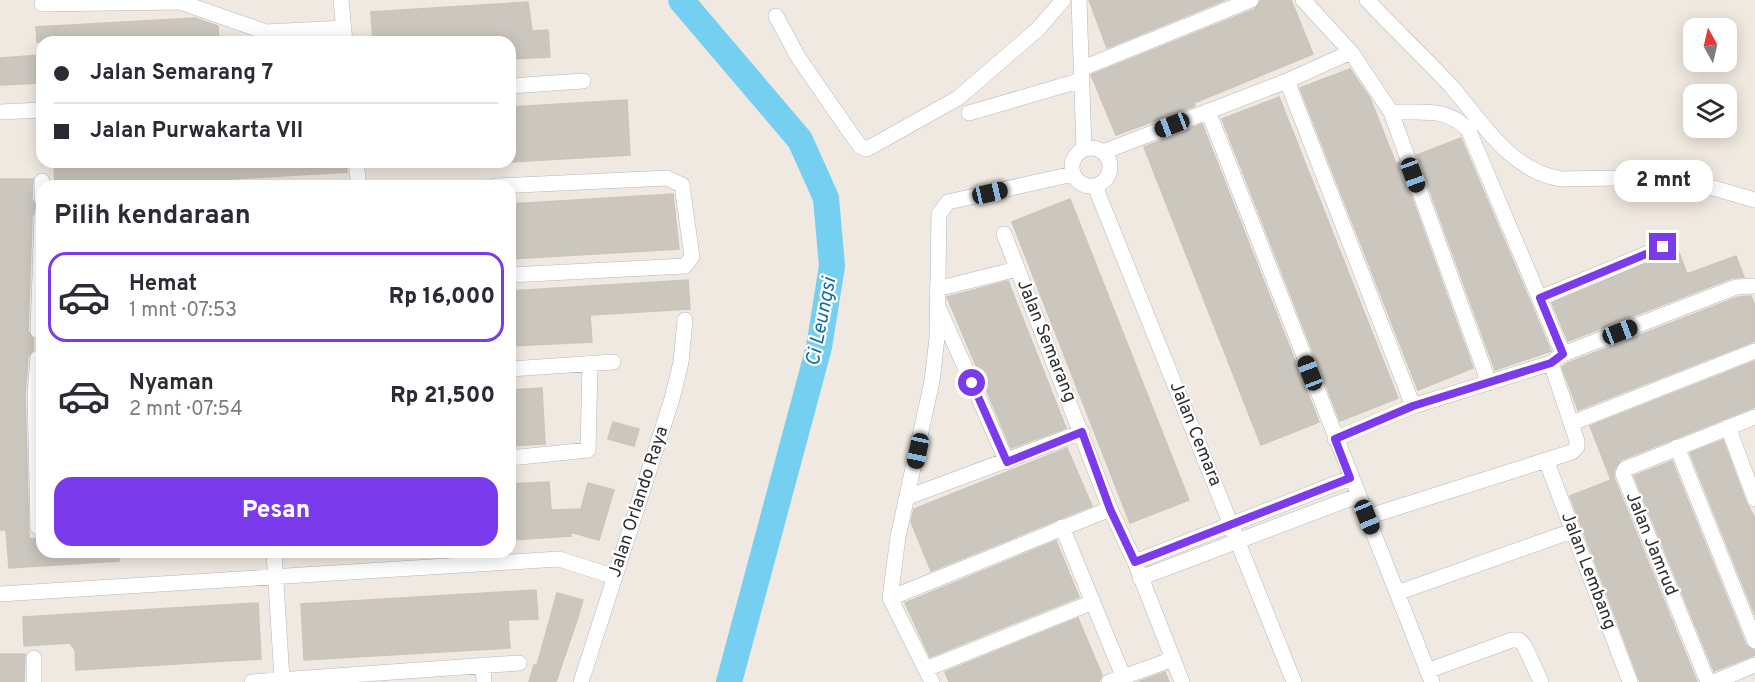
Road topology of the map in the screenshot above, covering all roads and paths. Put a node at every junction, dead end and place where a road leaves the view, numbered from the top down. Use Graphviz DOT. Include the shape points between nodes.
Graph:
graph roads {
  1 [pos="341,0"];
  2 [pos="1063,0"];
  3 [pos="1079,0"];
  4 [pos="1251,0"];
  5 [pos="1303,0"];
  6 [pos="1366,0"];
  7 [pos="42,7"];
  8 [pos="776,16"];
  9 [pos="344,35"];
  10 [pos="1351,52"];
  11 [pos="1082,74"];
  12 [pos="583,81"];
  13 [pos="1287,81"];
  14 [pos="516,86"];
  15 [pos="36,110"];
  16 [pos="1208,111"];
  17 [pos="0,112"];
  18 [pos="969,112"];
  19 [pos="1391,112"];
  20 [pos="1084,149"];
  21 [pos="1103,152"];
  22 [pos="1073,174"];
  23 [pos="516,185"];
  24 [pos="1095,186"];
  25 [pos="1755,200"];
  26 [pos="1004,234"];
  27 [pos="1663,247"];
  28 [pos="1017,269"];
  29 [pos="516,275"];
  30 [pos="1755,286"];
  31 [pos="937,297"];
  32 [pos="1540,298"];
  33 [pos="685,320"];
  34 [pos="1755,351"];
  35 [pos="1557,359"];
  36 [pos="613,362"];
  37 [pos="590,363"];
  38 [pos="516,369"];
  39 [pos="1489,383"];
  40 [pos="1413,406"];
  41 [pos="1755,417"];
  42 [pos="1572,423"];
  43 [pos="1728,427"];
  44 [pos="1082,432"];
  45 [pos="1335,439"];
  46 [pos="1677,447"];
  47 [pos="516,457"];
  48 [pos="1546,460"];
  49 [pos="1007,462"];
  50 [pos="1350,478"];
  51 [pos="1357,496"];
  52 [pos="908,497"];
  53 [pos="1755,500"];
  54 [pos="1110,509"];
  55 [pos="1367,517"];
  56 [pos="1231,524"];
  57 [pos="1062,527"];
  58 [pos="1572,531"];
  59 [pos="1238,541"];
  60 [pos="274,558"];
  61 [pos="1135,562"];
  62 [pos="615,577"];
  63 [pos="1140,578"];
  64 [pos="276,579"];
  65 [pos="1397,593"];
  66 [pos="0,594"];
  67 [pos="890,598"];
  68 [pos="1093,602"];
  69 [pos="1755,641"];
  70 [pos="34,658"];
  71 [pos="1173,659"];
  72 [pos="519,663"];
  73 [pos="483,665"];
  74 [pos="1755,665"];
  75 [pos="929,675"];
  76 [pos="1123,676"];
  77 [pos="1430,676"];
  78 [pos="282,679"];
  79 [pos="332,679"];
  80 [pos="34,682"];
  81 [pos="252,682"];
  82 [pos="484,682"];
  83 [pos="581,682"];
  84 [pos="1109,682"];
  85 [pos="1182,682"];
  86 [pos="1294,682"];
  87 [pos="1541,682"];
  88 [pos="1630,682"];
  89 [pos="1708,682"];
  90 [pos="1714,682"];
  1 -- 9 [label="street"];
  2 -- 8 [label="street" via="1038,29 958,98 867,149 860,146 798,57"];
  3 -- 11 [label="street"];
  4 -- 11 [label="street"];
  5 -- 10 [label="street"];
  6 -- 25 [label="street" via="1450,86 1508,153 1525,166 1561,179 1675,177"];
  7 -- 9 [label="street" via="180,2 266,32"];
  10 -- 13 [label="street"];
  10 -- 19 [label="street"];
  11 -- 18 [label="street"];
  11 -- 20 [label="street"];
  12 -- 14 [label="street"];
  13 -- 16 [label="street"];
  13 -- 40 [label="street"];
  15 -- 17 [label="street"];
  16 -- 21 [label="street"];
  16 -- 45 [label="street"];
  19 -- 32 [label="street" via="1447,113 1469,131"];
  19 -- 39 [label="street"];
  20 -- 21 [label="street"];
  20 -- 22 [label="street" via="1072,164"];
  21 -- 24 [label="street" via="1110,170"];
  22 -- 24 [label="street" via="1079,182"];
  22 -- 31 [label="street" via="944,205 939,214"];
  23 -- 29 [label="street" via="667,178 682,185 692,257 685,266"];
  24 -- 56 [label="street, Jalan Cemara"];
  26 -- 28 [label="street, Jalan Semarang"];
  27 -- 32 [label="street"];
  28 -- 31 [label="street"];
  28 -- 44 [label="street, Jalan Semarang"];
  30 -- 35 [label="street" via="1736,287"];
  31 -- 49 [label="street"];
  31 -- 52 [label="street" via="932,381"];
  32 -- 35 [label="street"];
  33 -- 62 [label="street, Jalan Orlando Raya" via="672,399"];
  34 -- 42 [label="street"];
  35 -- 39 [label="street"];
  35 -- 42 [label="street"];
  36 -- 37 [label="street"];
  37 -- 38 [label="street"];
  37 -- 47 [label="street" via="588,450"];
  39 -- 40 [label="street"];
  40 -- 45 [label="street"];
  41 -- 43 [label="street, Jalan Jamrud"];
  42 -- 48 [label="street" via="1577,447"];
  43 -- 46 [label="street, Jalan Jamrud"];
  43 -- 53 [label="street"];
  44 -- 49 [label="street"];
  44 -- 54 [label="street, Jalan Semarang"];
  45 -- 50 [label="street"];
  46 -- 69 [label="street"];
  46 -- 89 [label="street, Jalan Jamrud" via="1625,469 1623,476"];
  48 -- 55 [label="street"];
  48 -- 58 [label="street, Jalan Lembang"];
  49 -- 52 [label="street"];
  50 -- 51 [label="street"];
  50 -- 56 [label="street"];
  51 -- 55 [label="street"];
  51 -- 59 [label="street"];
  52 -- 67 [label="street"];
  54 -- 57 [label="street"];
  54 -- 61 [label="street, Jalan Semarang"];
  55 -- 65 [label="street"];
  56 -- 59 [label="street, Jalan Cemara"];
  56 -- 61 [label="street"];
  57 -- 67 [label="street"];
  57 -- 68 [label="street"];
  58 -- 65 [label="street"];
  58 -- 88 [label="street, Jalan Lembang"];
  59 -- 63 [label="street"];
  59 -- 86 [label="street, Jalan Cemara"];
  60 -- 64 [label="street"];
  61 -- 63 [label="street, Jalan Semarang"];
  62 -- 64 [label="street" via="559,559"];
  62 -- 83 [label="street, Jalan Orlando Raya"];
  63 -- 71 [label="street, Jalan Semarang"];
  64 -- 66 [label="street"];
  64 -- 78 [label="street"];
  65 -- 77 [label="street"];
  67 -- 75 [label="street"];
  68 -- 75 [label="street"];
  68 -- 76 [label="street"];
  70 -- 80 [label="street"];
  71 -- 76 [label="street"];
  71 -- 85 [label="street, Jalan Semarang"];
  72 -- 73 [label="street"];
  73 -- 79 [label="street"];
  73 -- 82 [label="street"];
  74 -- 90 [label="street"];
  76 -- 84 [label="street"];
  77 -- 87 [label="street" via="1520,640"];
  78 -- 79 [label="street"];
  78 -- 81 [label="street"];
}
